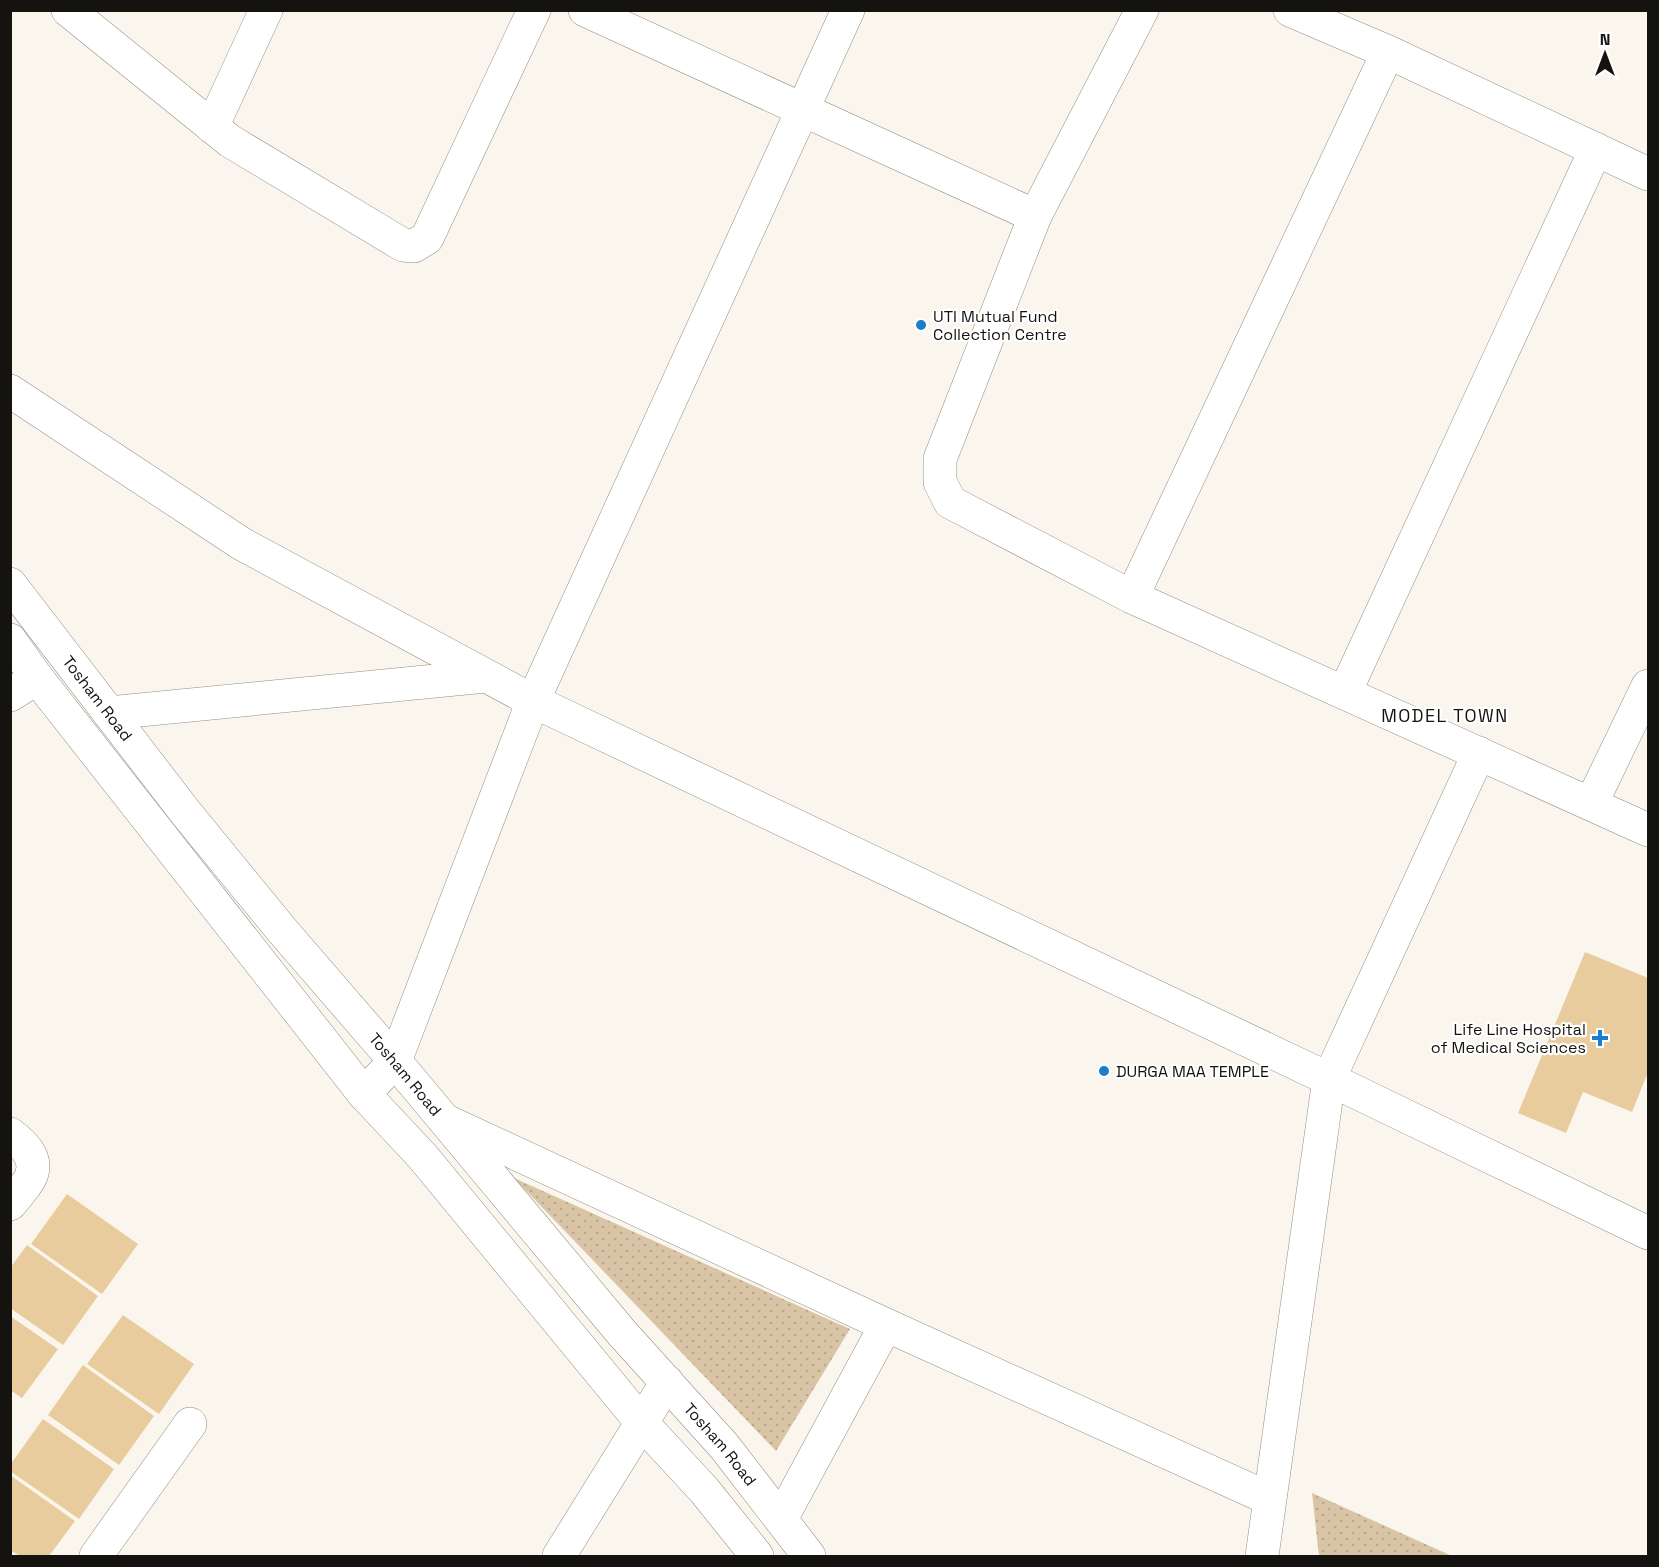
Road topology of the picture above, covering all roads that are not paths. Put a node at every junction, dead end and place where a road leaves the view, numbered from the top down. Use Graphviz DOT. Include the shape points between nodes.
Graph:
graph roads {
  1 [pos="68,10"];
  2 [pos="266,10"];
  3 [pos="534,10"];
  4 [pos="585,10"];
  5 [pos="848,10"];
  6 [pos="1142,10"];
  7 [pos="1290,10"];
  8 [pos="1388,52"];
  9 [pos="803,110"];
  10 [pos="212,127"];
  11 [pos="1596,149"];
  12 [pos="1648,174"];
  13 [pos="1035,216"];
  14 [pos="10,391"];
  15 [pos="10,584"];
  16 [pos="1131,597"];
  17 [pos="10,640"];
  18 [pos="486,676"];
  19 [pos="37,678"];
  20 [pos="1648,686"];
  21 [pos="1344,692"];
  22 [pos="10,695"];
  23 [pos="533,701"];
  24 [pos="109,713"];
  25 [pos="1479,753"];
  26 [pos="1591,804"];
  27 [pos="1648,830"];
  28 [pos="395,1061"];
  29 [pos="1329,1079"];
  30 [pos="364,1094"];
  31 [pos="446,1121"];
  32 [pos="10,1134"];
  33 [pos="10,1204"];
  34 [pos="1648,1233"];
  35 [pos="886,1325"];
  36 [pos="667,1382"];
  37 [pos="642,1423"];
  38 [pos="190,1424"];
  39 [pos="1270,1499"];
  40 [pos="781,1520"];
  41 [pos="96,1557"];
  42 [pos="559,1557"];
  43 [pos="757,1557"];
  44 [pos="809,1557"];
  45 [pos="1262,1557"];
  1 -- 10 [label="street"];
  2 -- 10 [label="street"];
  3 -- 10 [label="street" via="427,238 414,246 393,238"];
  4 -- 9 [label="street"];
  5 -- 9 [label="street"];
  6 -- 13 [label="street"];
  7 -- 8 [label="street"];
  8 -- 11 [label="street"];
  8 -- 16 [label="street"];
  9 -- 13 [label="street"];
  9 -- 23 [label="street"];
  11 -- 12 [label="street"];
  11 -- 21 [label="street"];
  13 -- 16 [label="street" via="940,459 940,482 950,502"];
  14 -- 18 [label="street" via="242,543"];
  15 -- 24 [label="street, Tosham Road"];
  16 -- 21 [label="street"];
  17 -- 19 [label="street"];
  18 -- 23 [label="street"];
  18 -- 24 [label="street"];
  19 -- 22 [label="street"];
  19 -- 30 [label="street"];
  20 -- 26 [label="street"];
  21 -- 25 [label="street"];
  23 -- 28 [label="street"];
  23 -- 29 [label="street"];
  24 -- 28 [label="street, Tosham Road" via="281,929"];
  25 -- 26 [label="street"];
  25 -- 29 [label="street"];
  26 -- 27 [label="street"];
  28 -- 30 [label="street"];
  28 -- 31 [label="street, Tosham Road"];
  29 -- 34 [label="street"];
  29 -- 39 [label="street"];
  30 -- 37 [label="street" via="423,1157"];
  31 -- 35 [label="street"];
  31 -- 36 [label="street, Tosham Road"];
  32 -- 33 [label="street" via="24,1144 32,1159 32,1174"];
  35 -- 39 [label="street"];
  35 -- 40 [label="street"];
  36 -- 37 [label="street"];
  36 -- 40 [label="street, Tosham Road" via="724,1446"];
  37 -- 42 [label="street"];
  37 -- 43 [label="street" via="704,1490"];
  38 -- 41 [label="street"];
  39 -- 45 [label="street"];
  40 -- 44 [label="street, Tosham Road"];
}
